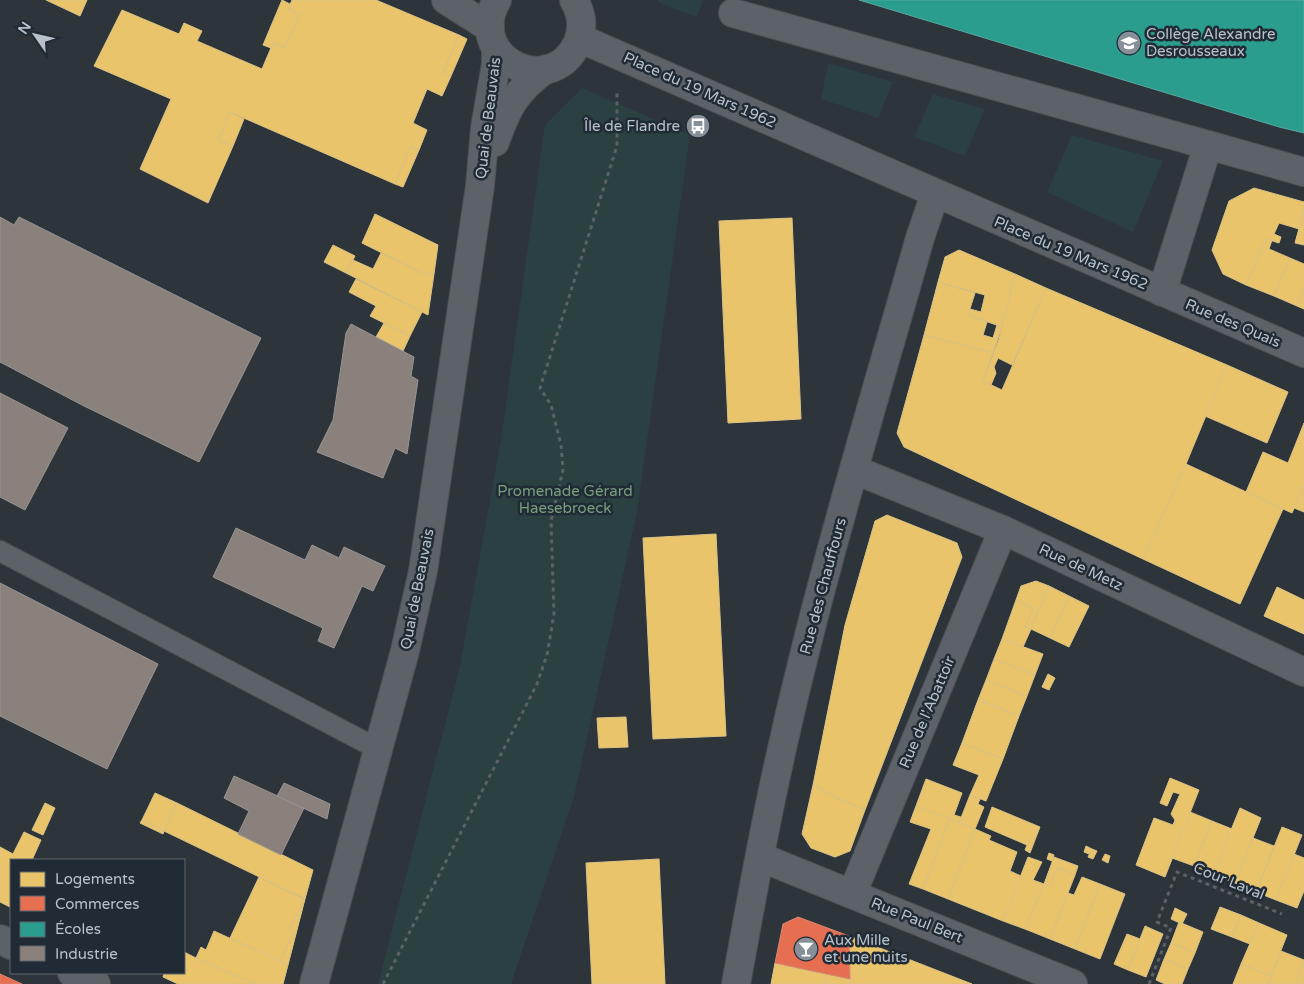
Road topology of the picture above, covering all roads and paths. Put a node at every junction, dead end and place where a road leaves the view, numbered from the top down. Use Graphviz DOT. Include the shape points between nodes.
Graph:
graph roads {
  1 [pos="446,0"];
  2 [pos="497,0"];
  3 [pos="574,0"];
  4 [pos="734,13"];
  5 [pos="493,38"];
  6 [pos="580,38"];
  7 [pos="617,54"];
  8 [pos="546,69"];
  9 [pos="1208,145"];
  10 [pos="1304,172"];
  11 [pos="480,186"];
  12 [pos="935,194"];
  13 [pos="1162,292"];
  14 [pos="1304,353"];
  15 [pos="855,470"];
  16 [pos="1003,530"];
  17 [pos="0,551"];
  18 [pos="1304,672"];
  19 [pos="378,749"];
  20 [pos="760,857"];
  21 [pos="852,894"];
  22 [pos="1282,914"];
  23 [pos="74,974"];
  24 [pos="96,984"];
  25 [pos="314,984"];
  26 [pos="383,984"];
  27 [pos="736,984"];
  28 [pos="1074,984"];
  29 [pos="1149,984"];
  1 -- 5 [label="street"];
  2 -- 5 [label="street, Quai de Beauvais" via="491,14"];
  3 -- 6 [label="street" via="581,17"];
  4 -- 9 [label="street"];
  5 -- 8 [label="street" via="505,60 532,71"];
  5 -- 11 [label="street, Quai de Beauvais" via="496,64"];
  6 -- 7 [label="street, Place du 19 Mars 1962"];
  6 -- 8 [label="street, Quai de Beauvais" via="564,60"];
  7 -- 12 [label="street, Place du 19 Mars 1962"];
  7 -- 26 [label="path" via="617,146 540,388 551,405 563,470 551,521 554,614 547,655 537,684"];
  8 -- 11 [label="street, Quai de Beauvais" via="512,102"];
  9 -- 10 [label="street"];
  9 -- 13 [label="street, Place du 19 Mars 1962"];
  11 -- 19 [label="street, Quai de Beauvais" via="423,571"];
  12 -- 13 [label="street, Place du 19 Mars 1962"];
  12 -- 15 [label="street, Rue des Chauffours"];
  13 -- 14 [label="street, Rue des Quais"];
  15 -- 16 [label="street, Rue de Metz"];
  15 -- 20 [label="street, Rue des Chauffours" via="802,667"];
  16 -- 18 [label="street, Rue de Metz"];
  16 -- 21 [label="street, Rue de l'Abattoir"];
  17 -- 19 [label="lane"];
  19 -- 25 [label="street, Quai de Beauvais"];
  20 -- 21 [label="street, Rue Paul Bert"];
  20 -- 27 [label="street, Rue des Chauffours"];
  21 -- 28 [label="street, Rue Paul Bert"];
  22 -- 29 [label="path, Cour Laval" via="1176,872 1157,922 1171,928"];
  23 -- 24 [label="street"];
}
